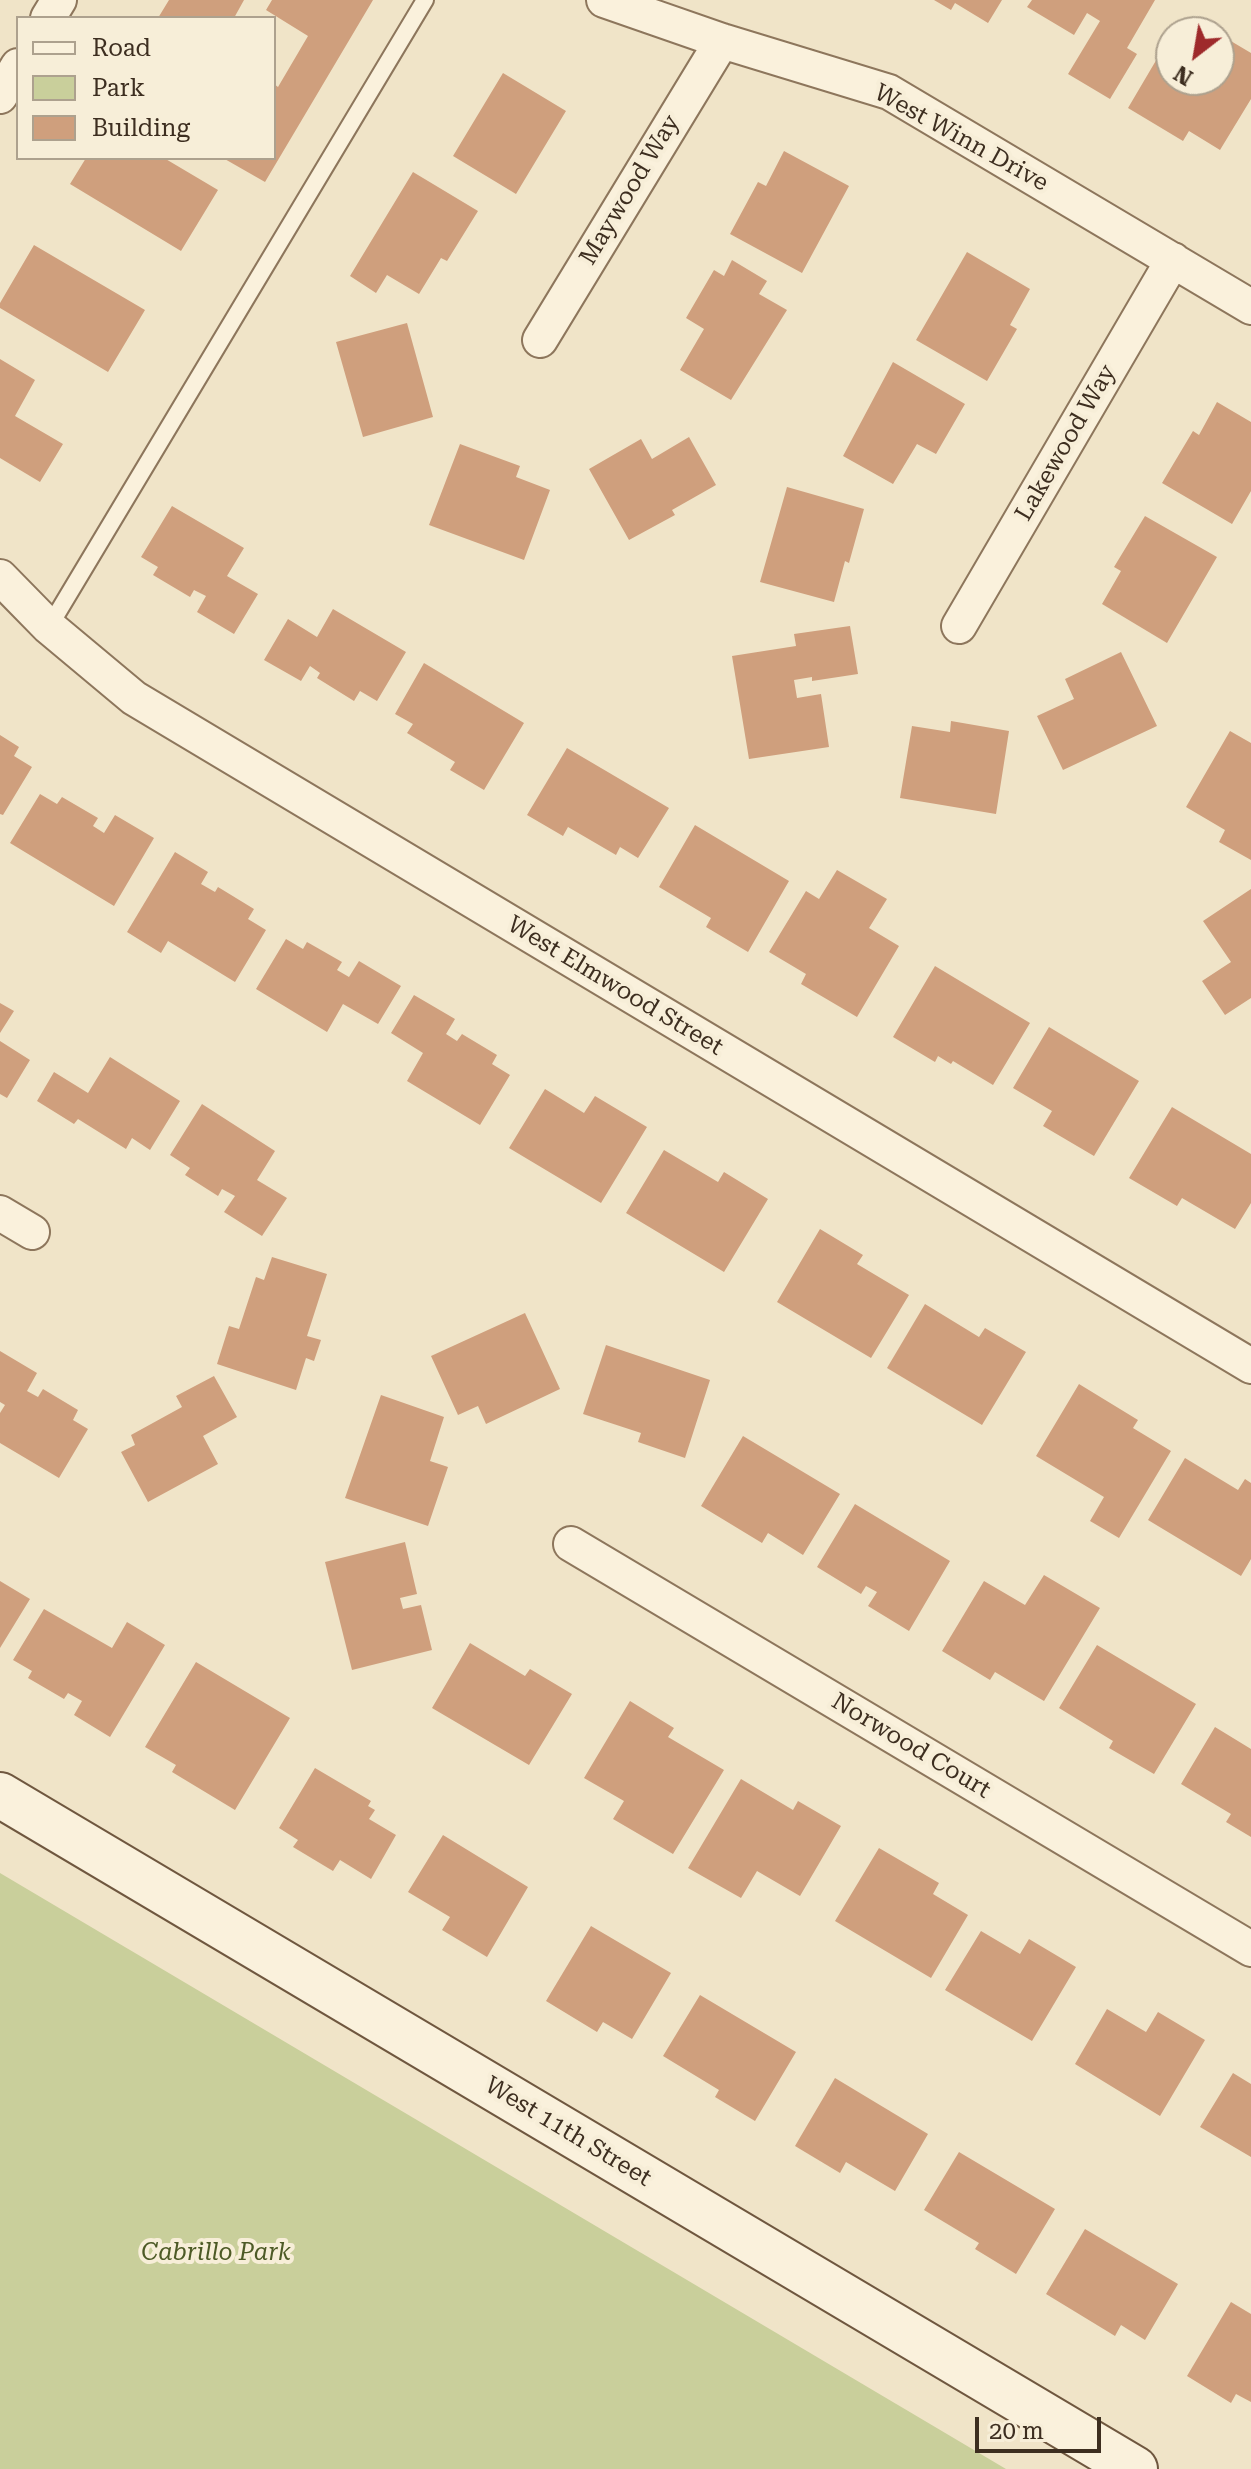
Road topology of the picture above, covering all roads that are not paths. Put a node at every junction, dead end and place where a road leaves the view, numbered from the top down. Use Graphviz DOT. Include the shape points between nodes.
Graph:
graph roads {
  1 [pos="425,0"];
  2 [pos="604,0"];
  3 [pos="722,41"];
  4 [pos="16,69"];
  5 [pos="0,96"];
  6 [pos="1173,260"];
  7 [pos="1251,307"];
  8 [pos="540,340"];
  9 [pos="0,577"];
  10 [pos="959,626"];
  11 [pos="49,627"];
  12 [pos="0,1213"];
  13 [pos="32,1232"];
  14 [pos="1251,1366"];
  15 [pos="571,1544"];
  16 [pos="0,1795"];
  17 [pos="1251,1949"];
  18 [pos="1135,2469"];
  1 -- 11 [label="lane"];
  2 -- 3 [label="street, West Winn Drive"];
  3 -- 6 [label="street, West Winn Drive" via="889,92"];
  3 -- 8 [label="street, Maywood Way"];
  4 -- 5 [label="street"];
  6 -- 7 [label="street, West Winn Drive"];
  6 -- 10 [label="street, Lakewood Way"];
  9 -- 11 [label="street, West Elmwood Street"];
  11 -- 14 [label="street, West Elmwood Street" via="134,698"];
  12 -- 13 [label="street"];
  15 -- 17 [label="street, Norwood Court"];
  16 -- 18 [label="street, West 11th Street"];
}
